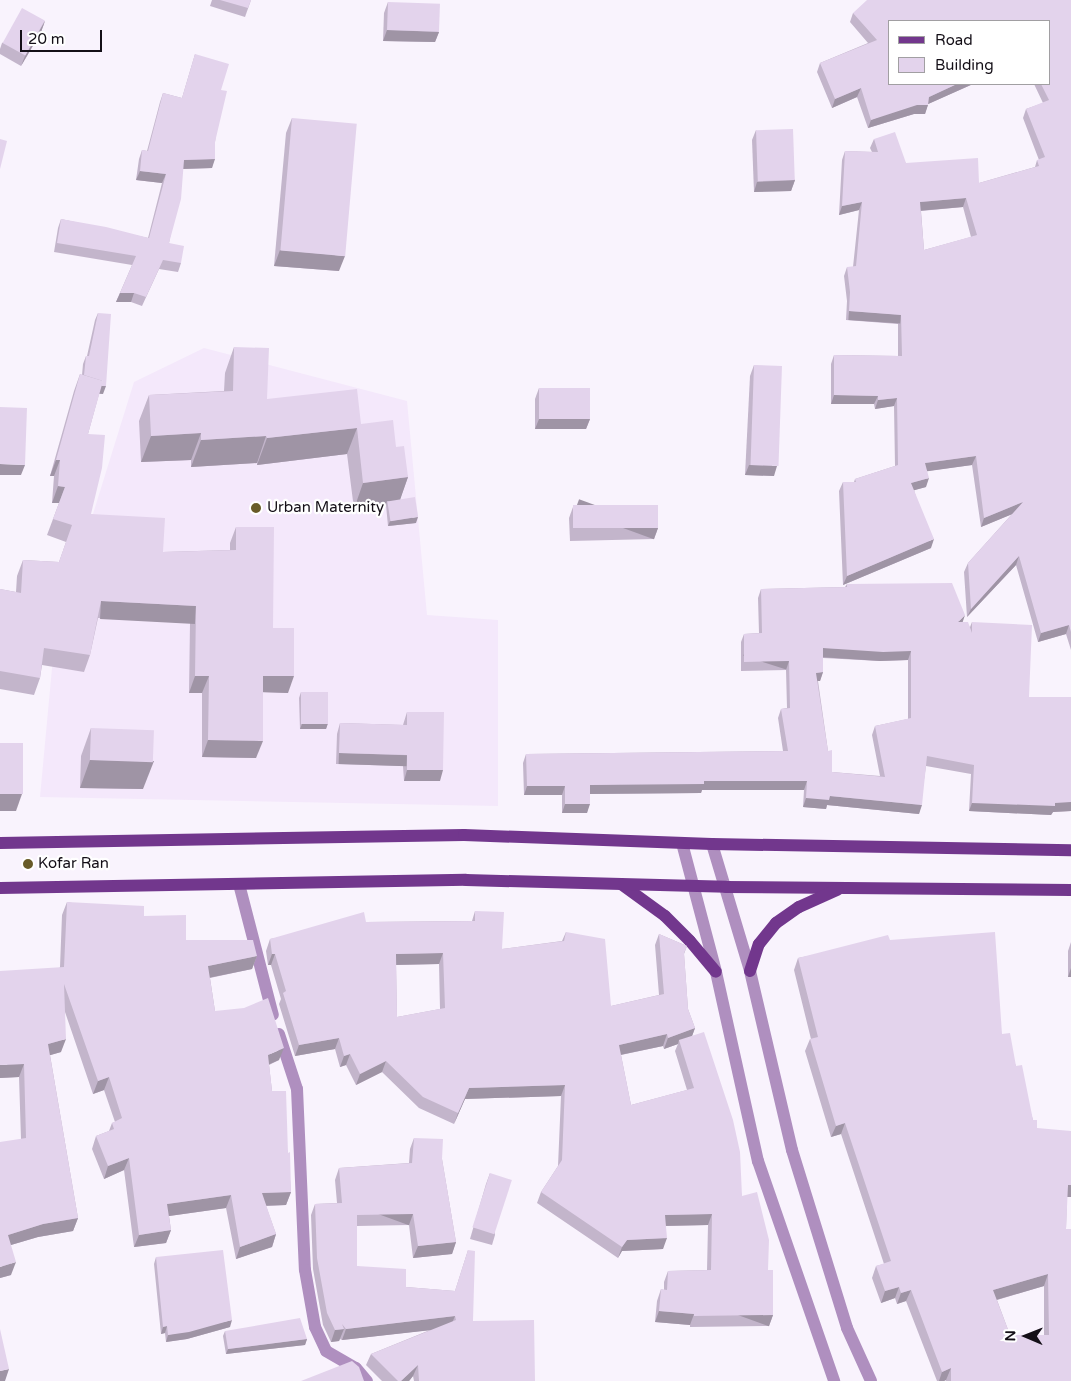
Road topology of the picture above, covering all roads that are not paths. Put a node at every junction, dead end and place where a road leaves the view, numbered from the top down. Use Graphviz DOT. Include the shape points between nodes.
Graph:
graph roads {
  1 [pos="0,842"];
  2 [pos="682,843"];
  3 [pos="712,844"];
  4 [pos="1071,850"];
  5 [pos="239,884"];
  6 [pos="621,884"];
  7 [pos="693,886"];
  8 [pos="726,887"];
  9 [pos="0,888"];
  10 [pos="841,888"];
  11 [pos="1071,890"];
  12 [pos="750,971"];
  13 [pos="716,972"];
  14 [pos="367,1381"];
  15 [pos="834,1381"];
  16 [pos="871,1381"];
  1 -- 2 [label="main road" via="464,835"];
  2 -- 3 [label="main road"];
  2 -- 7 [label="street"];
  3 -- 4 [label="main road"];
  3 -- 8 [label="street"];
  5 -- 6 [label="main road" via="466,880"];
  5 -- 9 [label="main road"];
  5 -- 14 [label="street" via="268,997 297,1089 305,1270 315,1327 326,1351 356,1368"];
  6 -- 7 [label="main road"];
  6 -- 13 [label="main road" via="665,916"];
  7 -- 8 [label="main road"];
  7 -- 13 [label="street"];
  8 -- 10 [label="main road"];
  8 -- 12 [label="street"];
  10 -- 11 [label="main road"];
  10 -- 12 [label="main road" via="799,907 776,923 759,944"];
  12 -- 16 [label="street" via="792,1150 847,1328"];
  13 -- 15 [label="street" via="758,1161"];
}
